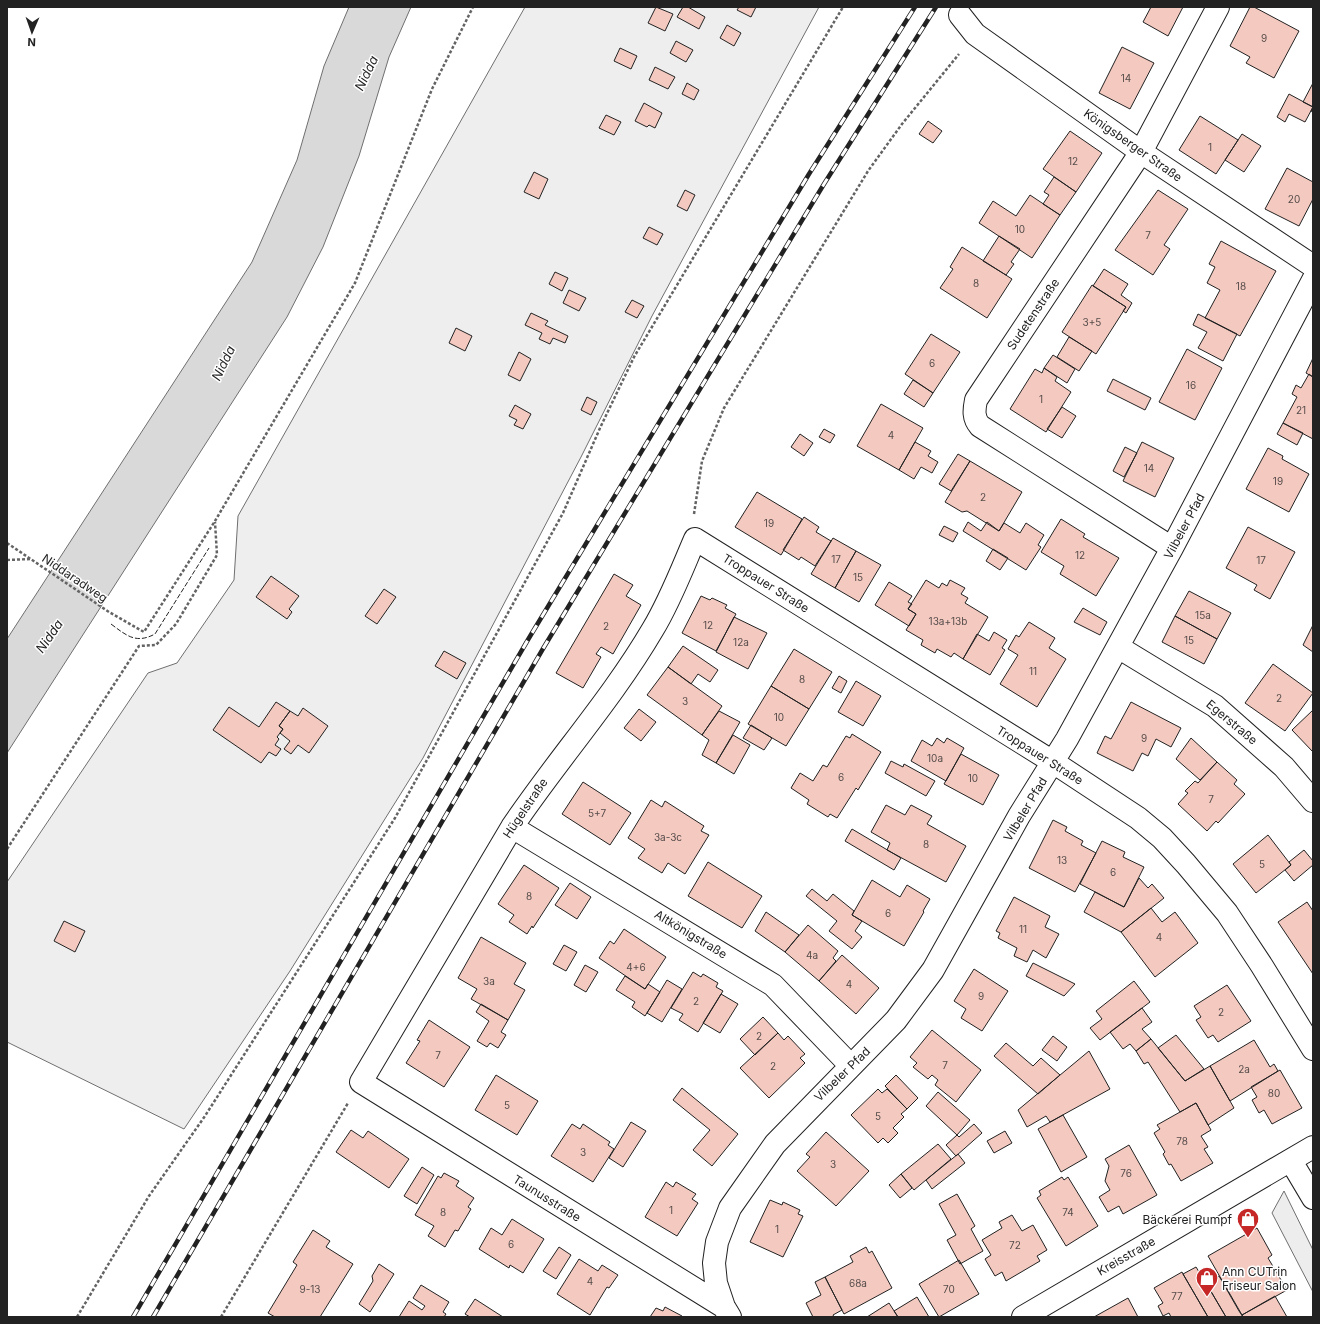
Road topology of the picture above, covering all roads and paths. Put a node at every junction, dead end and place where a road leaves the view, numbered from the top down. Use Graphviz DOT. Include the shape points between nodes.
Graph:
graph roads {
  1 [pos="473,7"];
  2 [pos="843,7"];
  3 [pos="1218,7"];
  4 [pos="960,16"];
  5 [pos="975,34"];
  6 [pos="1141,152"];
  7 [pos="1313,266"];
  8 [pos="1313,280"];
  9 [pos="215,521"];
  10 [pos="695,539"];
  11 [pos="7,543"];
  12 [pos="1172,548"];
  13 [pos="7,560"];
  14 [pos="33,560"];
  15 [pos="1118,647"];
  16 [pos="1053,762"];
  17 [pos="1313,801"];
  18 [pos="512,826"];
  19 [pos="7,849"];
  20 [pos="1313,1049"];
  21 [pos="851,1066"];
  22 [pos="361,1082"];
  23 [pos="1313,1147"];
  24 [pos="1291,1161"];
  25 [pos="1313,1198"];
  26 [pos="727,1312"];
  27 [pos="77,1317"];
  28 [pos="221,1317"];
  29 [pos="1023,1317"];
  1 -- 9 [label="path" via="432,89 355,283"];
  2 -- 27 [label="path" via="634,357 563,513 395,818 205,1116 149,1196"];
  3 -- 6 [label="street, Sudetenstraße"];
  4 -- 5 [label="street, Königsberger Straße"];
  5 -- 6 [label="street, Königsberger Straße"];
  5 -- 10 [label="path" via="902,124 868,171 724,408 702,461 694,513"];
  6 -- 7 [label="street, Königsberger Straße"];
  6 -- 12 [label="street, Sudetenstraße" via="976,400 974,412 975,421 980,426"];
  8 -- 12 [label="street, Vilbeler Pfad"];
  9 -- 14 [label="path, Niddaradweg" via="144,632 109,612"];
  9 -- 19 [label="path" via="217,555 176,624 156,645 139,646"];
  10 -- 16 [label="street, Troppauer Straße"];
  10 -- 18 [label="street, Hügelstraße" via="666,606 641,648"];
  11 -- 14 [label="path, Niddaradweg"];
  12 -- 15 [label="street, Vilbeler Pfad"];
  13 -- 14 [label="path"];
  15 -- 16 [label="street, Vilbeler Pfad"];
  15 -- 17 [label="street, Egerstraße" via="1219,709 1284,767"];
  16 -- 20 [label="street, Troppauer Straße" via="1138,818 1162,838 1186,864 1227,913"];
  16 -- 21 [label="street, Vilbeler Pfad" via="1019,816 934,970 896,1020"];
  18 -- 21 [label="street, Altkönigstraße" via="773,985"];
  18 -- 22 [label="street, Hügelstraße"];
  21 -- 26 [label="street, Vilbeler Pfad" via="775,1144 730,1208 717,1242 714,1263 716,1283"];
  22 -- 26 [label="street, Taunusstraße"];
  22 -- 28 [label="path"];
  23 -- 24 [label="street, Kreisstraße"];
  24 -- 25 [label="street"];
  24 -- 29 [label="street, Kreisstraße"];
}
